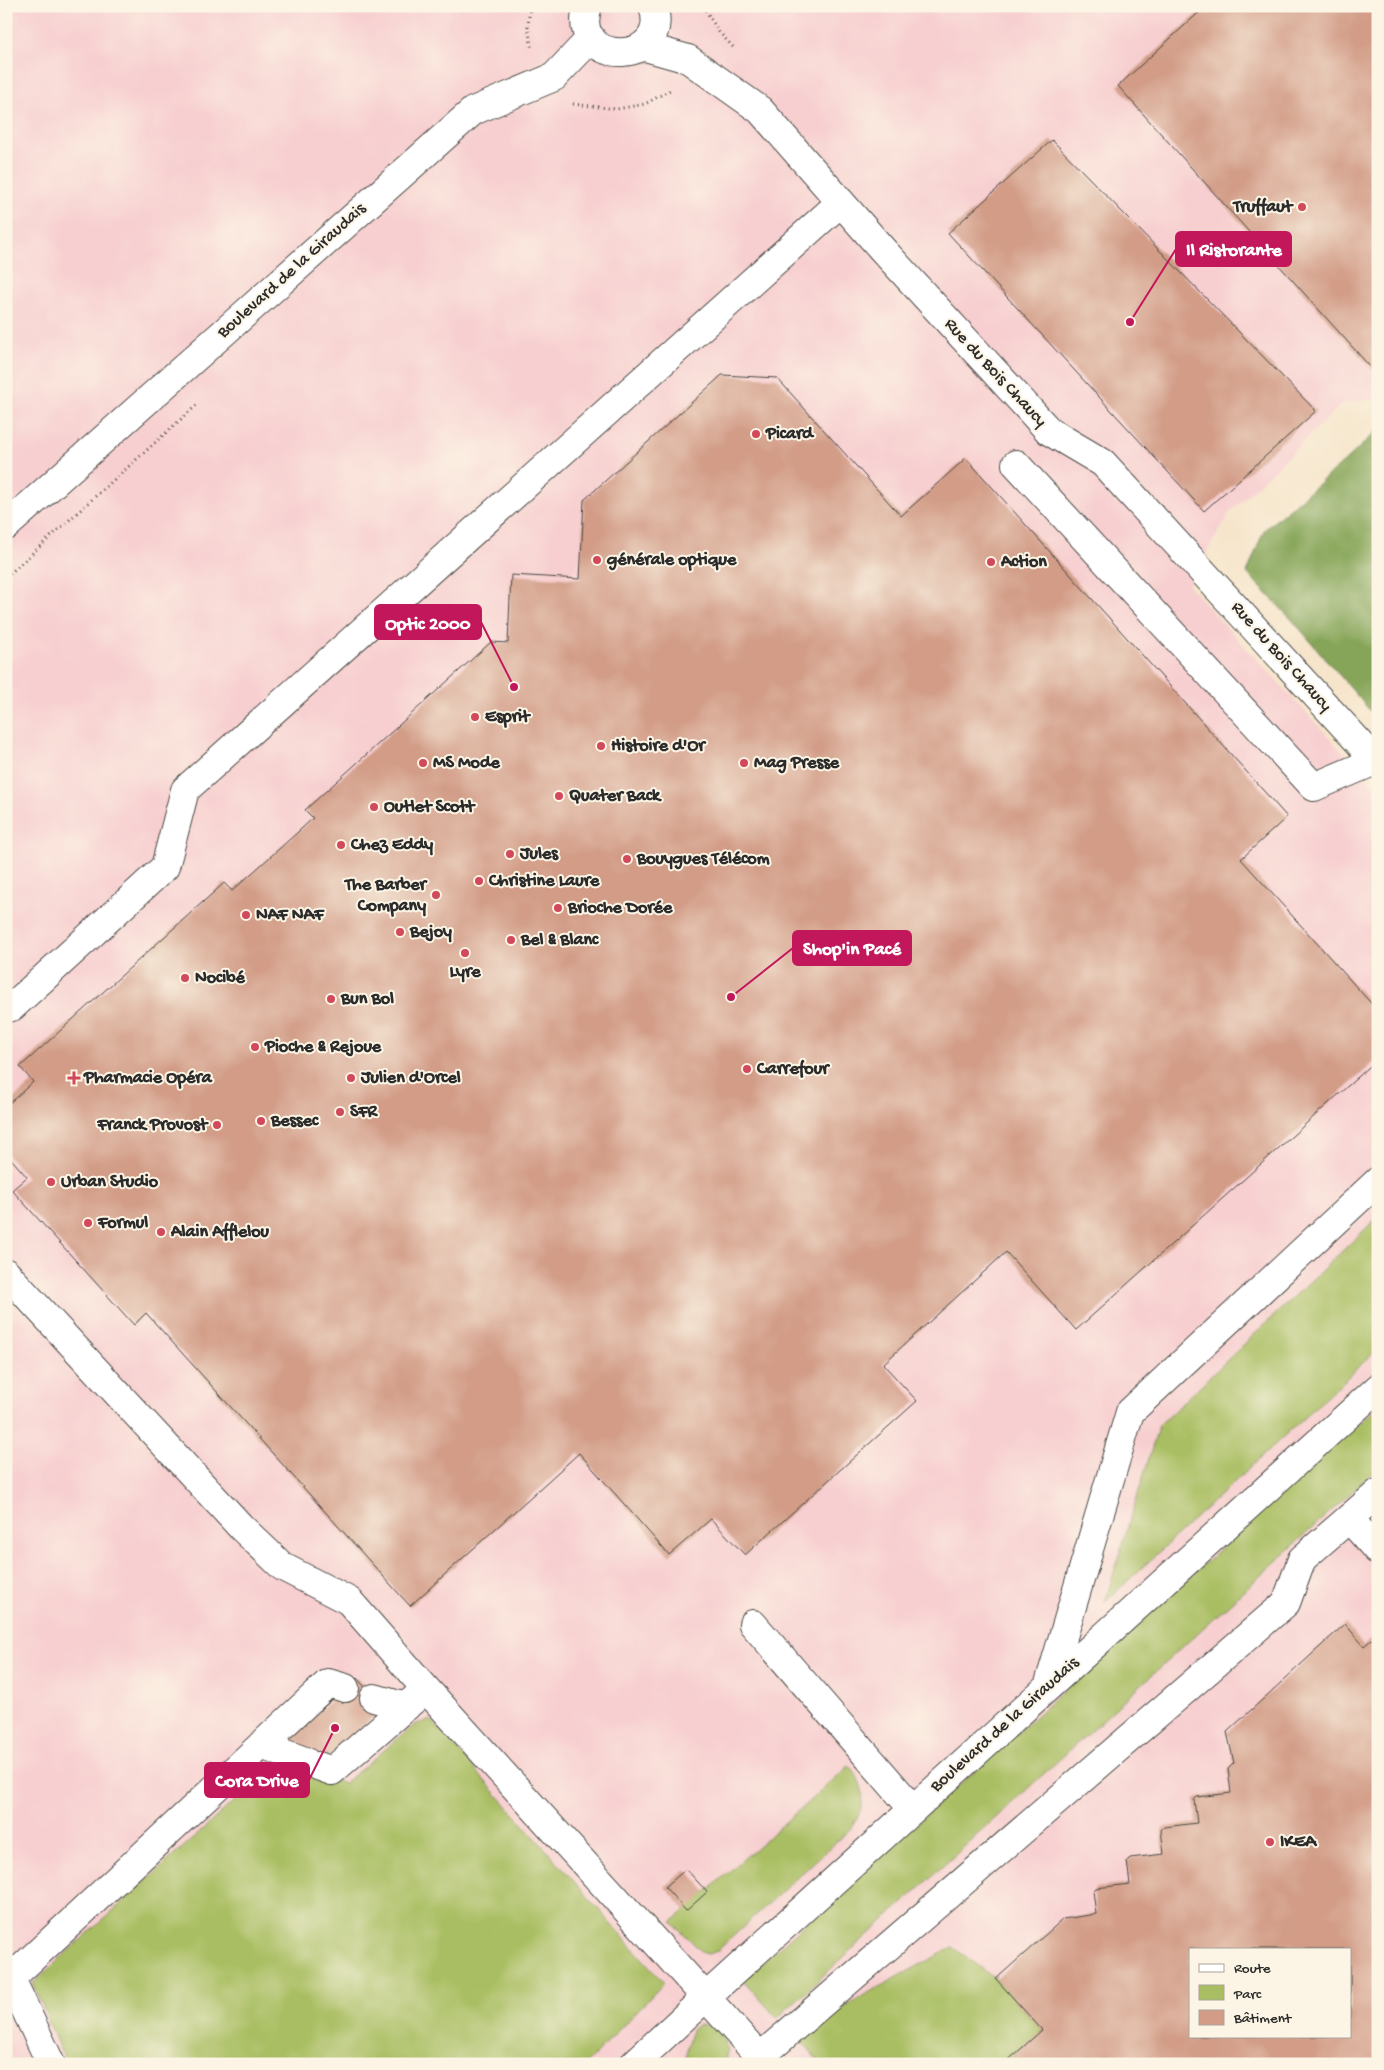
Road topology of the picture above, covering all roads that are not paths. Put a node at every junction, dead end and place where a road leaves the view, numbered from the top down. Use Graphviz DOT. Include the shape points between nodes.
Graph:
graph roads {
  1 [pos="588,6"];
  2 [pos="652,6"];
  3 [pos="591,38"];
  4 [pos="642,46"];
  5 [pos="841,202"];
  6 [pos="1016,464"];
  7 [pos="6,526"];
  8 [pos="1377,762"];
  9 [pos="6,1008"];
  10 [pos="1378,1181"];
  11 [pos="6,1273"];
  12 [pos="1378,1388"];
  13 [pos="1378,1493"];
  14 [pos="1349,1518"];
  15 [pos="1378,1551"];
  16 [pos="753,1624"];
  17 [pos="1048,1687"];
  18 [pos="345,1688"];
  19 [pos="374,1698"];
  20 [pos="416,1698"];
  21 [pos="261,1746"];
  22 [pos="913,1809"];
  23 [pos="8,1974"];
  24 [pos="707,1996"];
  25 [pos="760,2061"];
  26 [pos="51,2064"];
  27 [pos="634,2064"];
  1 -- 3 [label="lane" via="586,29"];
  2 -- 4 [label="lane" via="655,26"];
  3 -- 4 [label="lane" via="599,47 620,54"];
  3 -- 7 [label="lane, Boulevard de la Giraudais" via="554,77 473,111"];
  4 -- 5 [label="lane, Rue du Bois Chaucy" via="688,59 760,110"];
  5 -- 8 [label="lane, Rue du Bois Chaucy" via="1049,431 1102,463"];
  5 -- 9 [label="lane" via="185,790 165,867 12,1007"];
  6 -- 8 [label="lane" via="1314,787"];
  10 -- 17 [label="lane" via="1130,1412"];
  11 -- 20 [label="lane" via="241,1527 283,1567 349,1601"];
  12 -- 17 [label="lane, Boulevard de la Giraudais"];
  13 -- 14 [label="lane"];
  14 -- 15 [label="lane"];
  14 -- 25 [label="lane" via="1302,1559 1286,1603"];
  16 -- 22 [label="lane"];
  17 -- 22 [label="lane, Boulevard de la Giraudais"];
  18 -- 21 [label="lane" via="328,1683"];
  19 -- 20 [label="lane"];
  20 -- 21 [label="lane" via="332,1771"];
  20 -- 24 [label="lane"];
  21 -- 23 [label="lane"];
  22 -- 24 [label="lane, Boulevard de la Giraudais"];
  23 -- 26 [label="lane"];
  24 -- 25 [label="lane"];
  24 -- 27 [label="lane, Boulevard de la Giraudais"];
}
